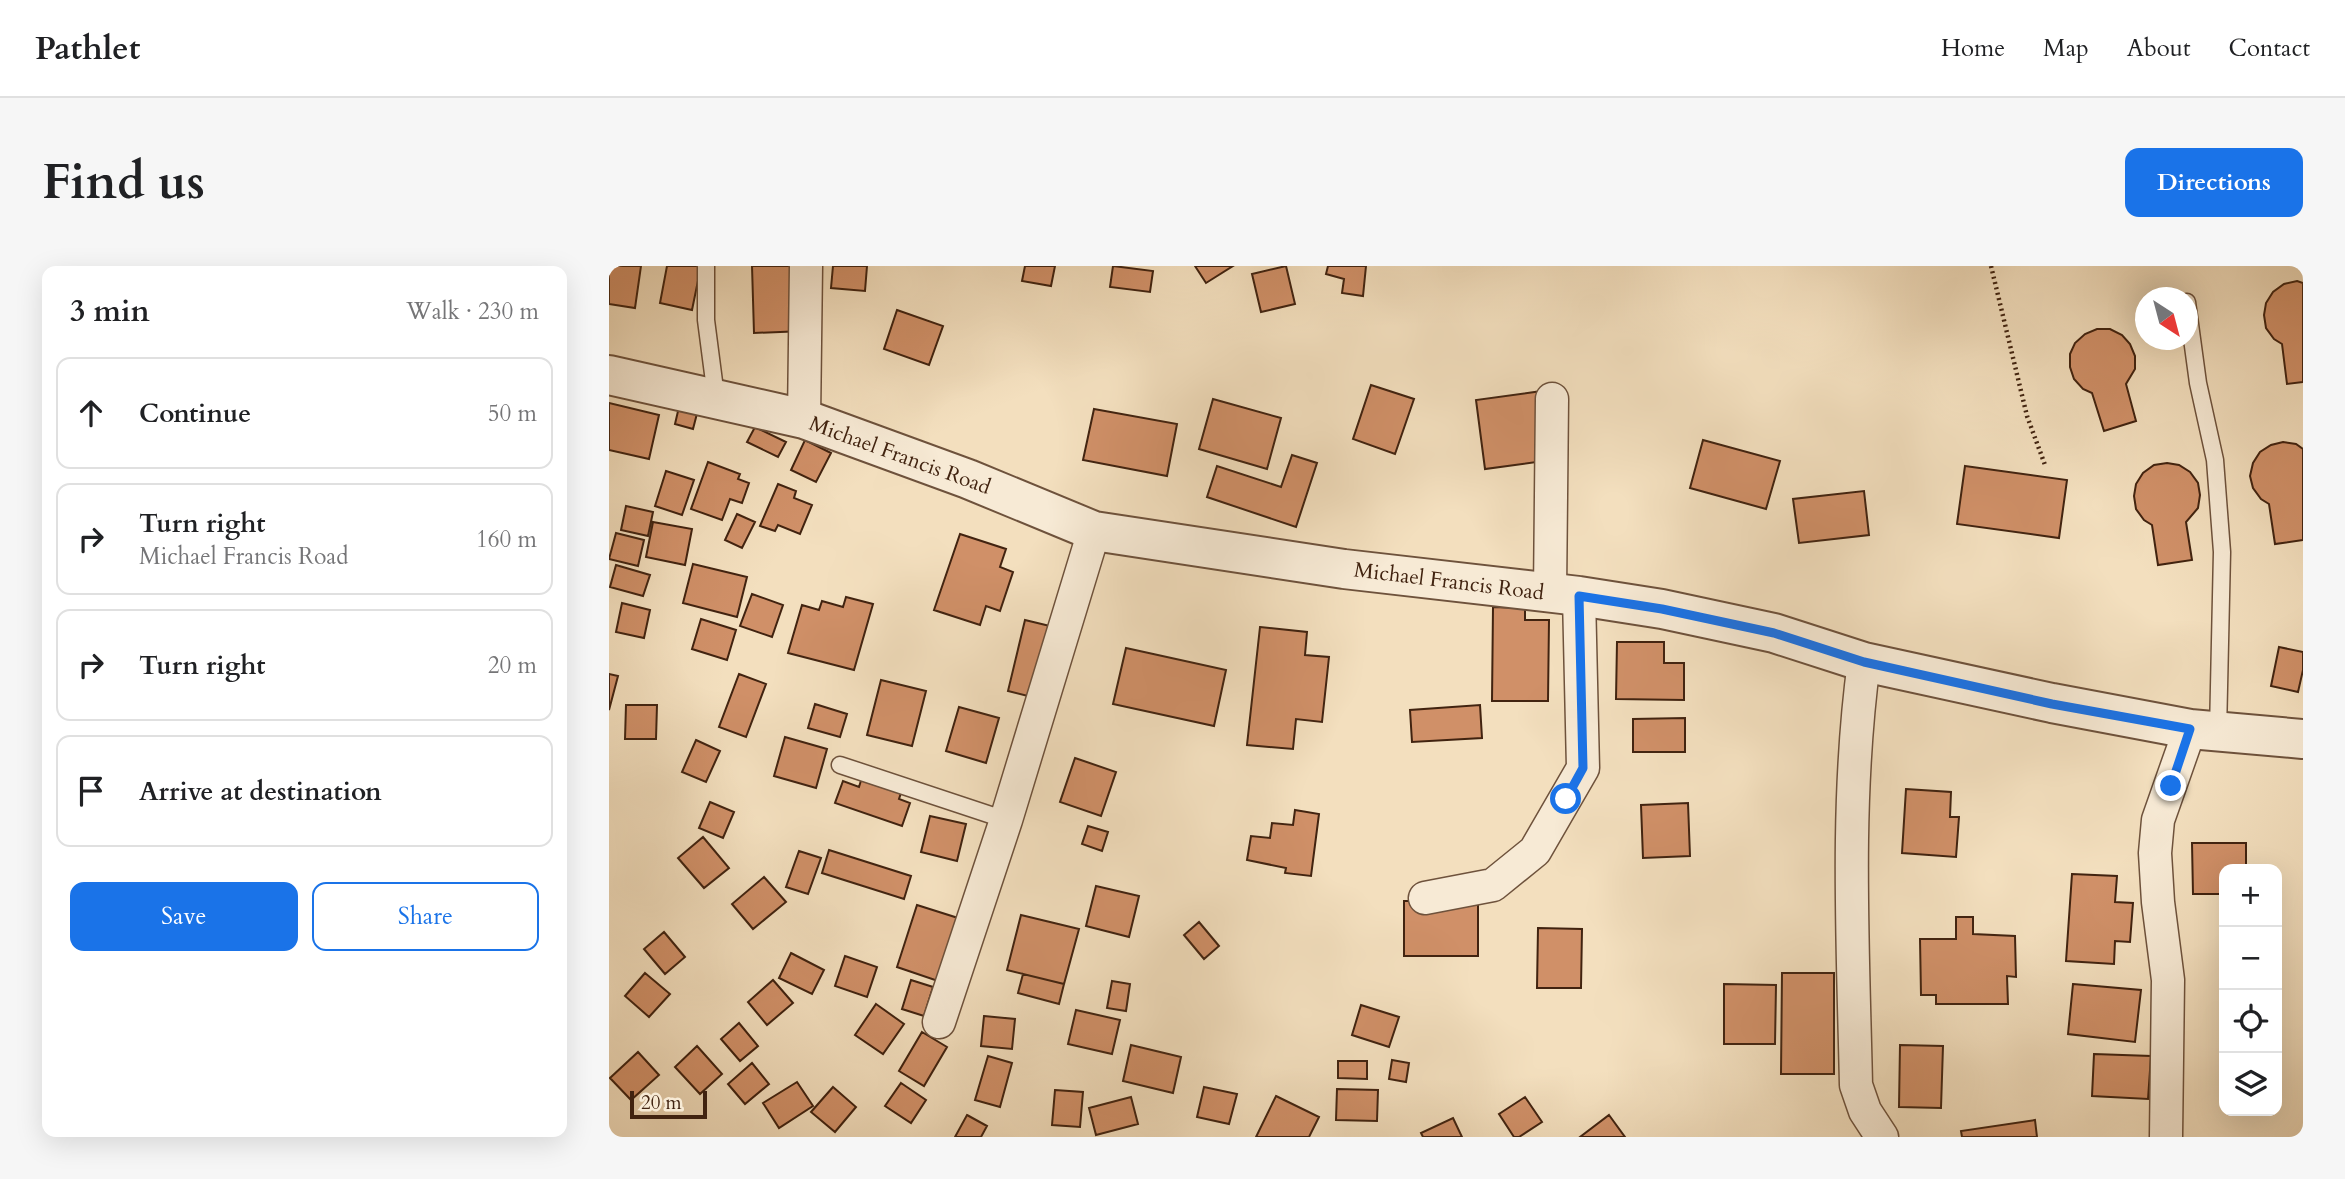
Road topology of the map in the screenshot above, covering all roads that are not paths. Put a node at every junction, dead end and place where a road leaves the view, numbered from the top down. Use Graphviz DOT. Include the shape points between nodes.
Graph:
graph roads {
  1 [pos="706,266"];
  2 [pos="806,266"];
  3 [pos="2194,350"];
  4 [pos="609,375"];
  5 [pos="1552,399"];
  6 [pos="716,400"];
  7 [pos="804,419"];
  8 [pos="1094,531"];
  9 [pos="1564,594"];
  10 [pos="1864,662"];
  11 [pos="2204,730"];
  12 [pos="2303,739"];
  13 [pos="840,765"];
  14 [pos="1006,820"];
  15 [pos="1425,898"];
  16 [pos="939,1022"];
  17 [pos="1882,1137"];
  18 [pos="2166,1137"];
  1 -- 6 [label="lane" via="706,320"];
  2 -- 7 [label="street"];
  3 -- 11 [label="lane" via="2215,460 2222,552"];
  4 -- 6 [label="street, Michael Francis Road"];
  5 -- 9 [label="street"];
  6 -- 7 [label="street, Michael Francis Road"];
  7 -- 8 [label="street, Michael Francis Road"];
  8 -- 9 [label="street, Michael Francis Road" via="1344,569"];
  8 -- 14 [label="street"];
  9 -- 10 [label="street, Michael Francis Road" via="1774,633"];
  9 -- 15 [label="street" via="1583,768 1535,851 1493,885"];
  10 -- 11 [label="street, Michael Francis Road" via="2052,704"];
  10 -- 17 [label="street" via="1853,800 1856,1085 1865,1111"];
  11 -- 12 [label="street, Michael Francis Road"];
  11 -- 18 [label="street" via="2158,820 2158,902 2168,980"];
  13 -- 14 [label="lane"];
  14 -- 16 [label="street"];
}
